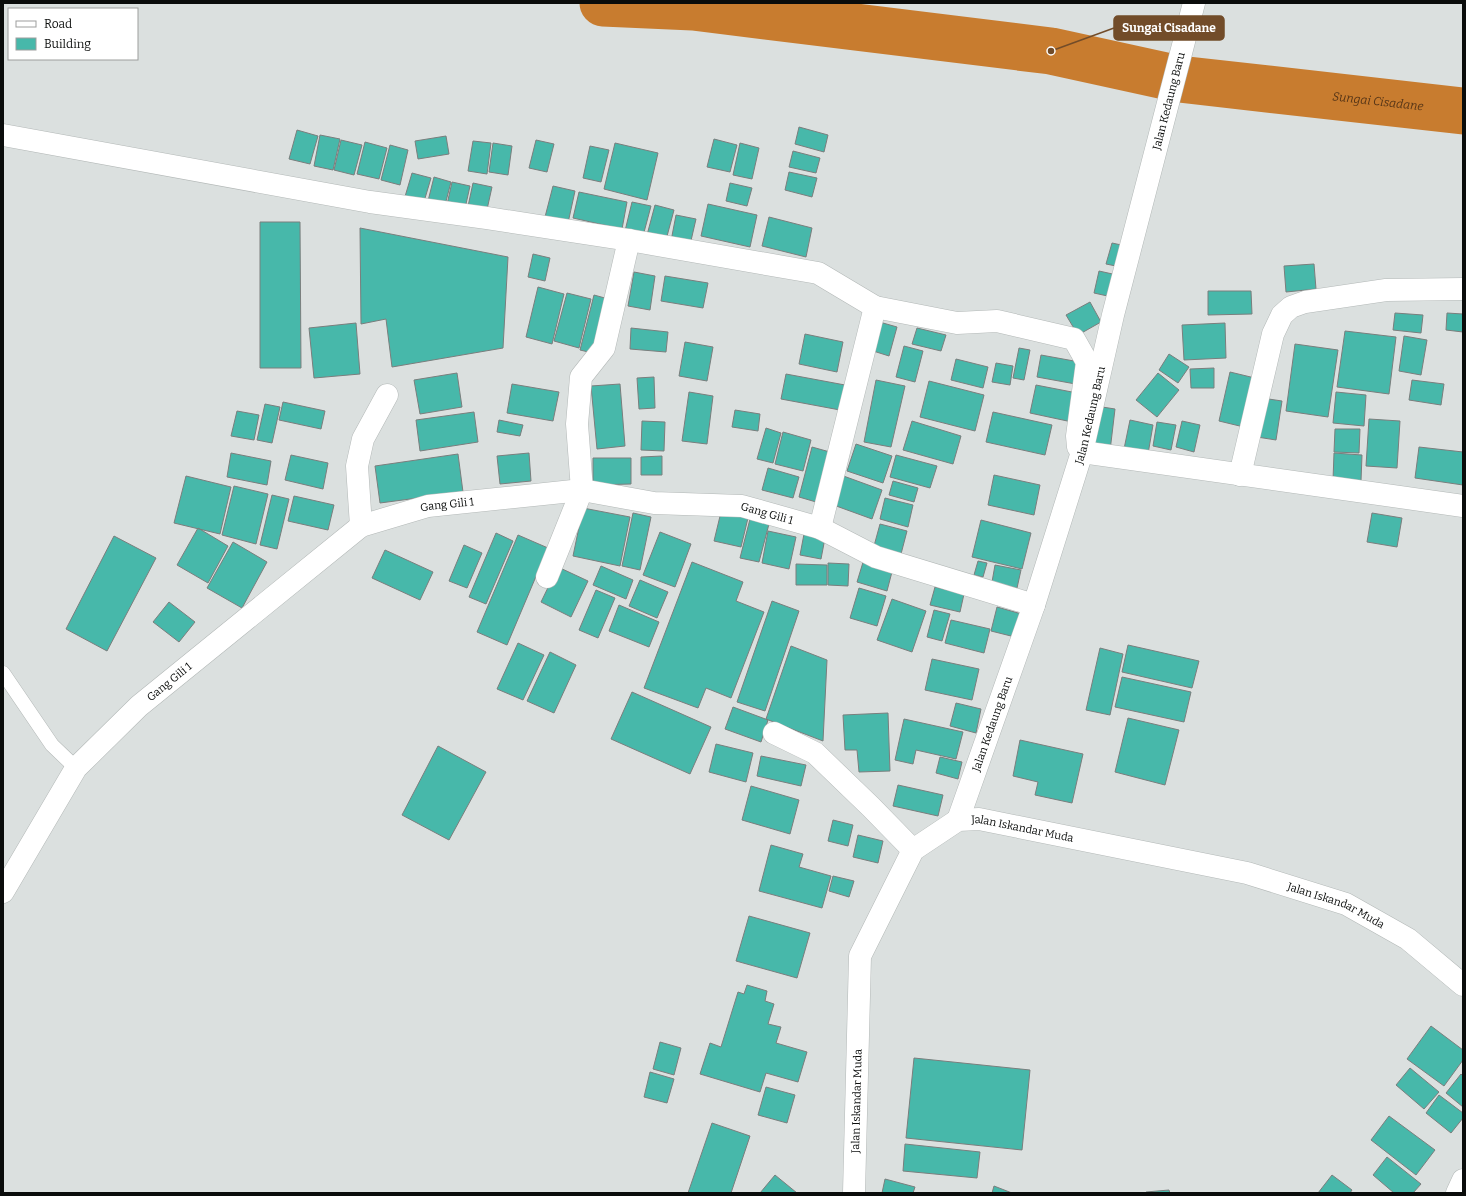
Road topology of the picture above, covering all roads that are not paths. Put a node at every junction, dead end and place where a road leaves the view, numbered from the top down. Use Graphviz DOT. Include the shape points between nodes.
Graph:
graph roads {
  1 [pos="1194,3"];
  2 [pos="3,135"];
  3 [pos="629,240"];
  4 [pos="1463,289"];
  5 [pos="875,307"];
  6 [pos="387,395"];
  7 [pos="1082,452"];
  8 [pos="1240,475"];
  9 [pos="582,490"];
  10 [pos="1463,506"];
  11 [pos="361,526"];
  12 [pos="820,528"];
  13 [pos="547,577"];
  14 [pos="1034,605"];
  15 [pos="3,673"];
  16 [pos="774,733"];
  17 [pos="76,768"];
  18 [pos="958,820"];
  19 [pos="913,850"];
  20 [pos="3,892"];
  21 [pos="1463,985"];
  22 [pos="1463,1180"];
  23 [pos="854,1193"];
  24 [pos="1457,1193"];
  1 -- 7 [label="street, Jalan Kedaung Baru" via="1113,315"];
  2 -- 3 [label="street" via="370,202"];
  3 -- 5 [label="street" via="818,273"];
  3 -- 9 [label="street" via="604,348 582,377 577,424"];
  4 -- 8 [label="street" via="1386,290 1305,302 1291,307 1282,315 1273,334"];
  5 -- 7 [label="street" via="957,323 997,322 1074,340 1087,362 1077,436 1078,447"];
  5 -- 12 [label="street"];
  6 -- 11 [label="street" via="363,439 357,466"];
  7 -- 8 [label="street"];
  7 -- 14 [label="street, Jalan Kedaung Baru"];
  8 -- 10 [label="street"];
  9 -- 11 [label="street, Gang Gili 1" via="428,506"];
  9 -- 12 [label="street, Gang Gili 1" via="654,503 742,506"];
  9 -- 13 [label="street"];
  11 -- 17 [label="street, Gang Gili 1" via="139,706"];
  12 -- 14 [label="street, Gang Gili 1" via="876,558"];
  14 -- 18 [label="street, Jalan Kedaung Baru"];
  15 -- 17 [label="lane" via="52,745"];
  16 -- 19 [label="street" via="815,753"];
  17 -- 20 [label="street, Gang Gili 1"];
  18 -- 19 [label="street, Jalan Iskandar Muda"];
  18 -- 21 [label="street, Jalan Iskandar Muda" via="979,819 1247,873 1346,904 1408,939"];
  19 -- 23 [label="street, Jalan Iskandar Muda" via="860,956"];
  22 -- 24 [label="street"];
}
